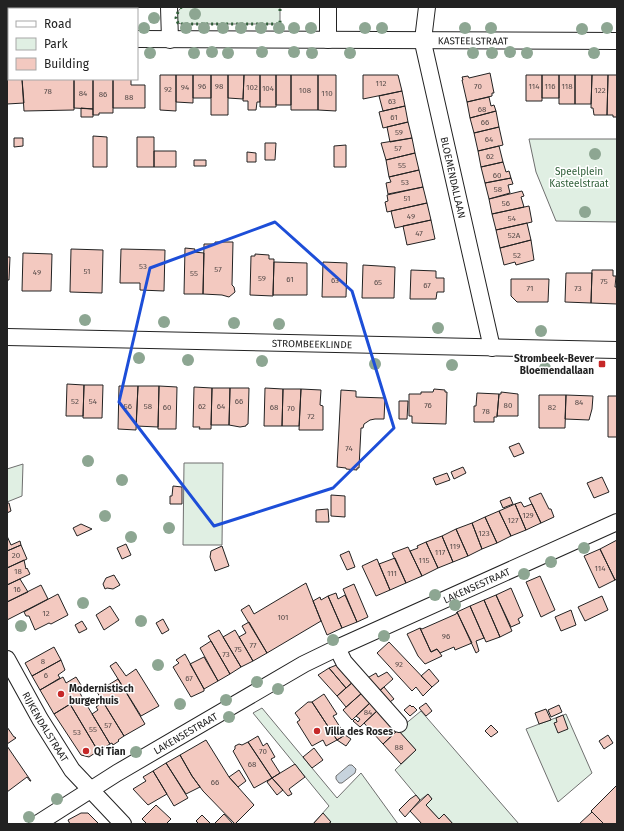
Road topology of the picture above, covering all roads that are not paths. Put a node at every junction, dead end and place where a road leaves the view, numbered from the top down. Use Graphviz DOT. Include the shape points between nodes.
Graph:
graph roads {
  1 [pos="169,7"];
  2 [pos="328,7"];
  3 [pos="427,7"];
  4 [pos="138,39"];
  5 [pos="170,40"];
  6 [pos="328,40"];
  7 [pos="423,40"];
  8 [pos="617,41"];
  9 [pos="7,337"];
  10 [pos="492,348"];
  11 [pos="617,350"];
  12 [pos="617,522"];
  13 [pos="337,648"];
  14 [pos="7,659"];
  15 [pos="399,724"];
  16 [pos="90,790"];
  17 [pos="37,824"];
  18 [pos="123,824"];
  1 -- 5 [label="street"];
  2 -- 6 [label="street"];
  3 -- 7 [label="street, BLOEMENDALLAAN"];
  4 -- 5 [label="street, KASTEELSTRAAT"];
  5 -- 6 [label="street, KASTEELSTRAAT"];
  6 -- 7 [label="street, KASTEELSTRAAT"];
  7 -- 8 [label="street, KASTEELSTRAAT"];
  7 -- 10 [label="street, BLOEMENDALLAAN"];
  9 -- 10 [label="street, STROMBEEKLINDE"];
  10 -- 11 [label="street, STROMBEEKLINDE"];
  12 -- 13 [label="street, LAKENSESTRAAT"];
  13 -- 15 [label="street" via="344,662"];
  13 -- 16 [label="street, LAKENSESTRAAT" via="304,664"];
  14 -- 16 [label="street, RIJKENDALSTRAAT" via="44,726 72,770"];
  16 -- 17 [label="street, LAKENSESTRAAT"];
  16 -- 18 [label="street, RIJKENDALSTRAAT"];
}
